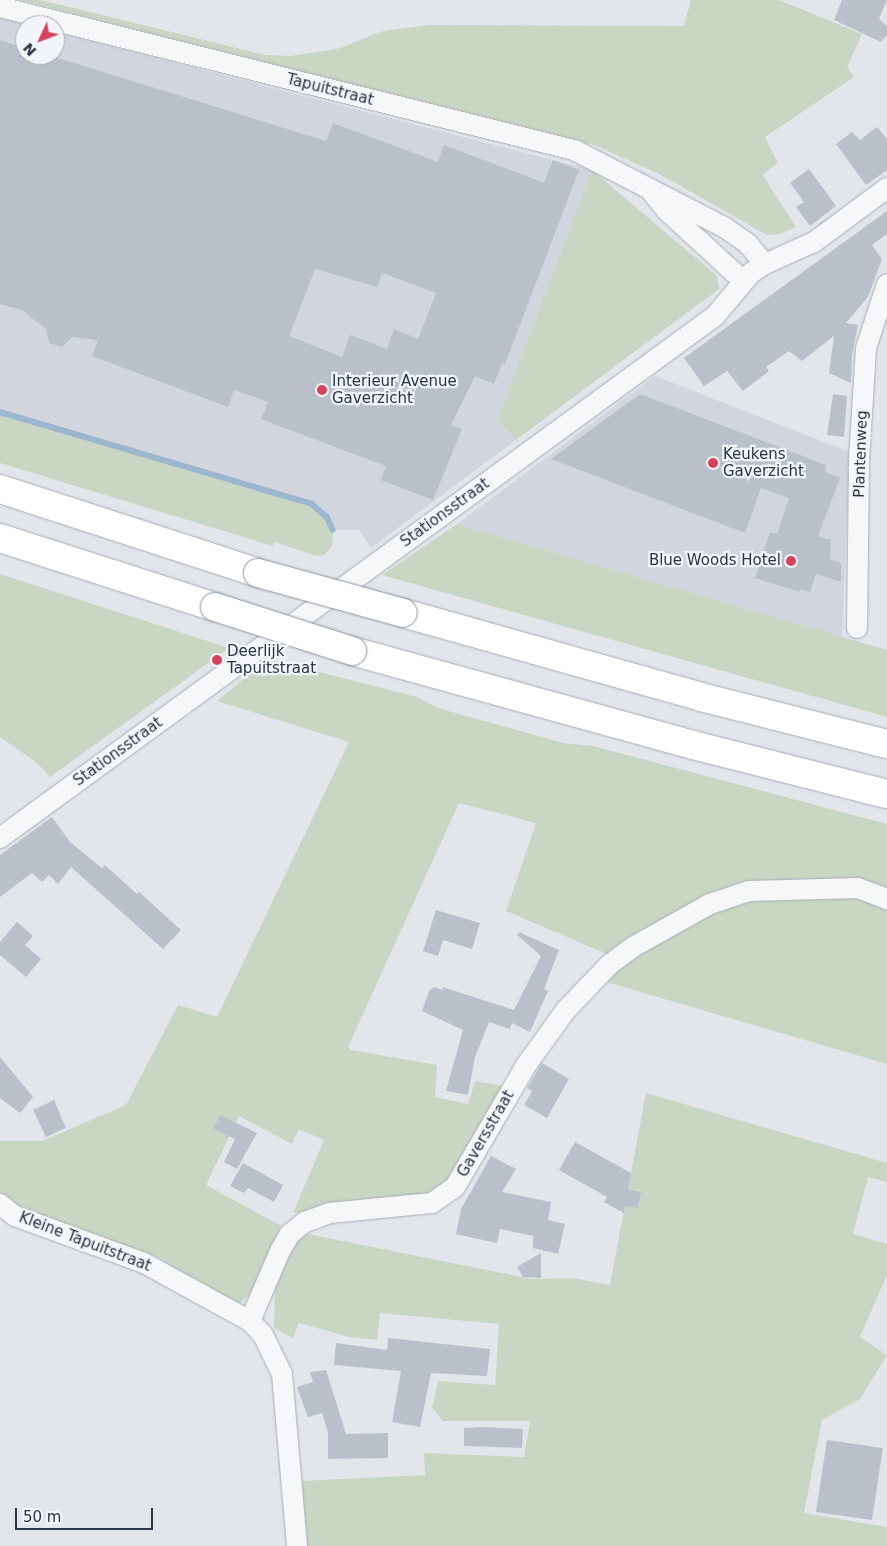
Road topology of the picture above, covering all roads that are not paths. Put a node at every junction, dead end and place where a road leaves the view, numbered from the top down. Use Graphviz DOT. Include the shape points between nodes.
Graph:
graph roads {
  1 [pos="0,7"];
  2 [pos="887,188"];
  3 [pos="652,192"];
  4 [pos="765,264"];
  5 [pos="743,281"];
  6 [pos="887,284"];
  7 [pos="0,489"];
  8 [pos="0,538"];
  9 [pos="857,628"];
  10 [pos="887,744"];
  11 [pos="887,794"];
  12 [pos="0,838"];
  13 [pos="887,899"];
  14 [pos="0,1204"];
  15 [pos="250,1321"];
  16 [pos="297,1546"];
  1 -- 3 [label="street, Tapuitstraat" via="574,150"];
  2 -- 4 [label="street, Stationsstraat" via="814,242"];
  3 -- 4 [label="street, Tapuitstraat" via="675,199 724,227 748,244"];
  3 -- 5 [label="street, Tapuitstraat" via="667,211"];
  4 -- 5 [label="street, Stationsstraat"];
  5 -- 12 [label="street, Stationsstraat" via="729,302 709,321"];
  6 -- 9 [label="street, Plantenweg" via="866,348 859,460"];
  7 -- 10 [label="highway, bridge" via="258,573 701,697"];
  8 -- 11 [label="highway, bridge" via="352,651 693,745"];
  13 -- 15 [label="street, Gaversstraat" via="858,888 749,891 710,904 633,947 609,965 566,1010 527,1064 455,1187 432,1203 330,1213 305,1222 290,1234 280,1251"];
  14 -- 15 [label="street, Kleine Tapuitstraat" via="16,1216 144,1262"];
  15 -- 16 [label="street" via="273,1351 282,1374"];
}
